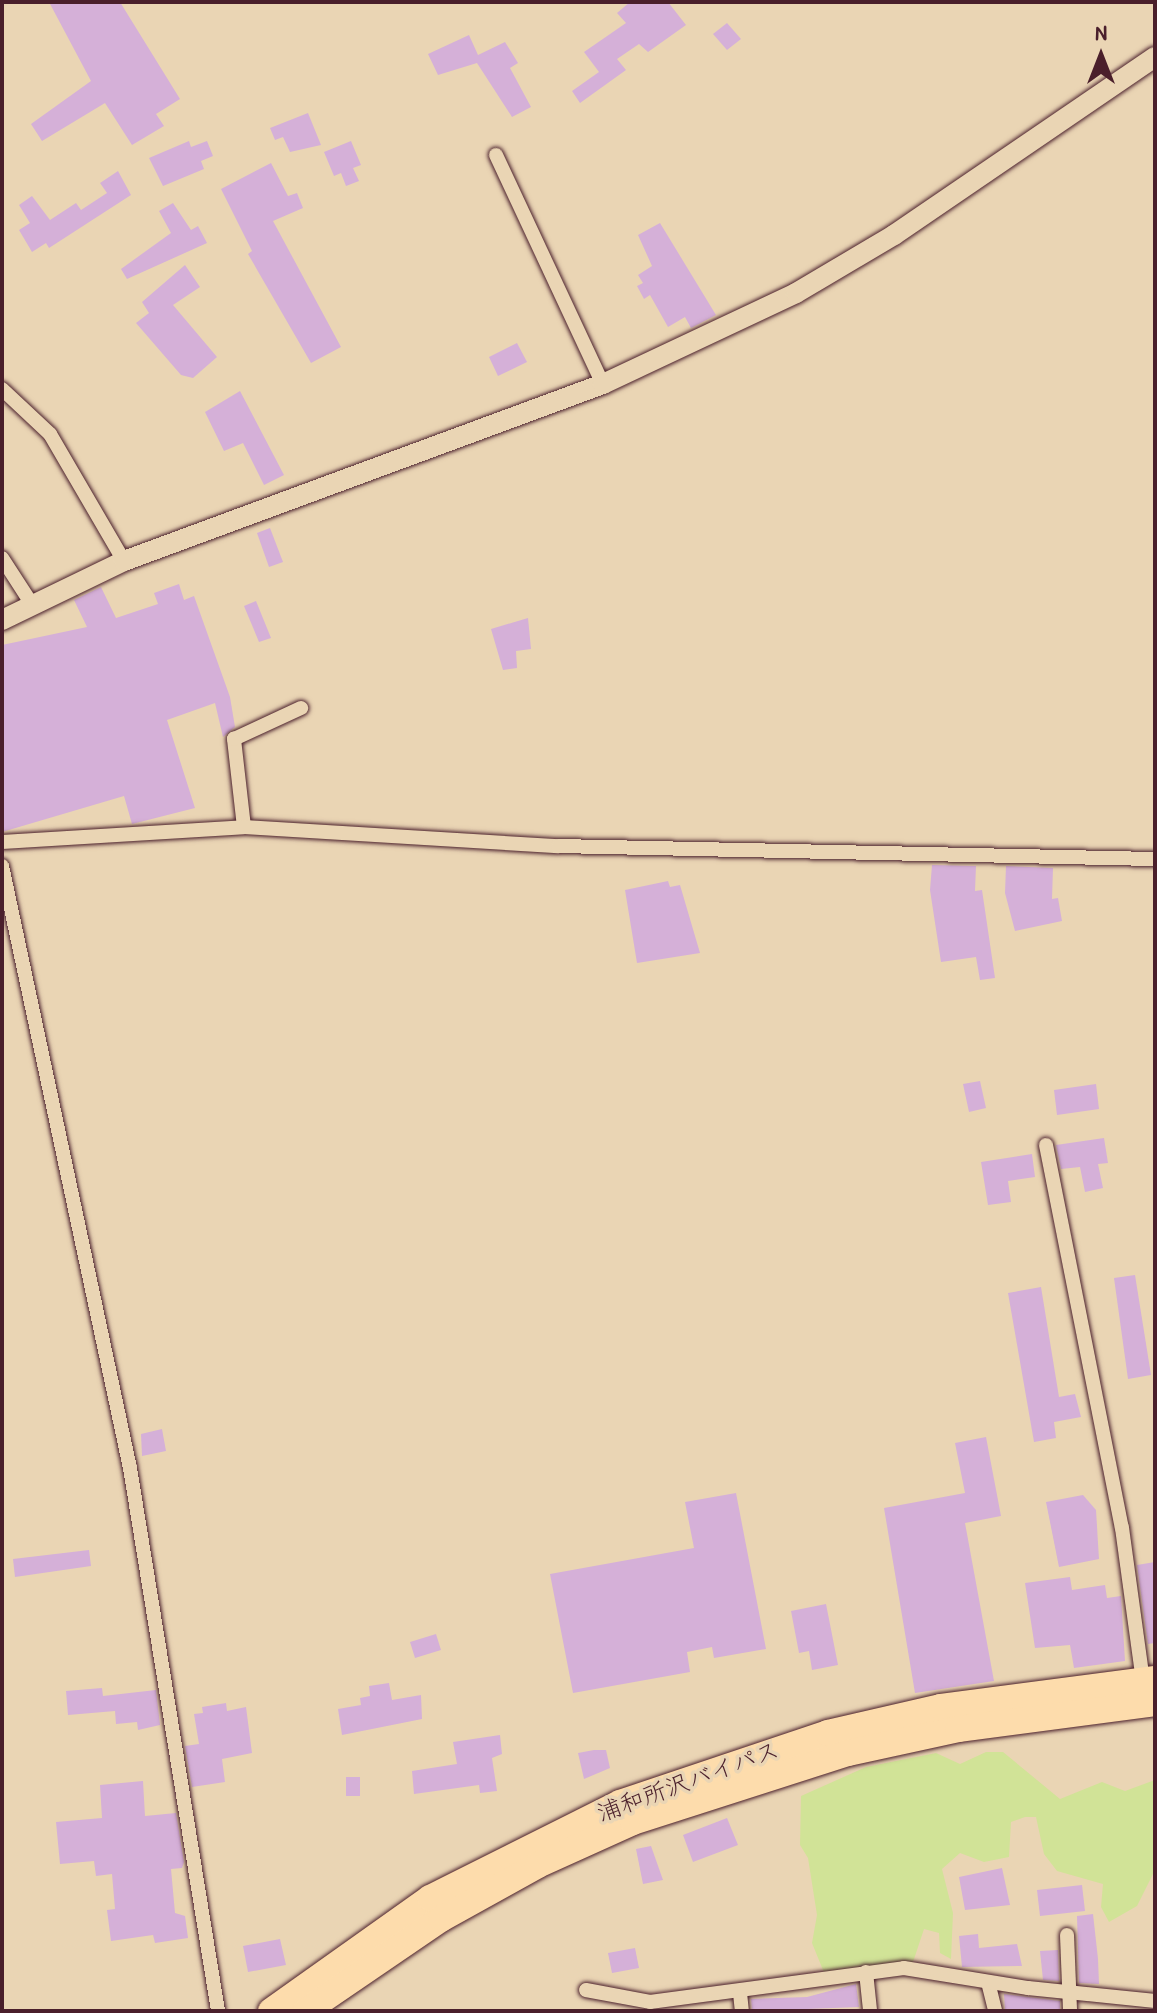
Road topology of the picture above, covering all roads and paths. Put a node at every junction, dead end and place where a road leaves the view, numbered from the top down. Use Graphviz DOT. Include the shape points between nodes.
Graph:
graph roads {
  1 [pos="1155,57"];
  2 [pos="496,155"];
  3 [pos="603,384"];
  4 [pos="2,389"];
  5 [pos="2,558"];
  6 [pos="124,561"];
  7 [pos="33,606"];
  8 [pos="2,620"];
  9 [pos="301,708"];
  10 [pos="244,827"];
  11 [pos="2,842"];
  12 [pos="1155,859"];
  13 [pos="2,866"];
  14 [pos="1046,1145"];
  15 [pos="1151,1688"];
  16 [pos="1067,1935"];
  17 [pos="866,1972"];
  18 [pos="988,1982"];
  19 [pos="586,1990"];
  20 [pos="740,1993"];
  21 [pos="1069,1993"];
  22 [pos="1155,2001"];
  23 [pos="218,2011"];
  24 [pos="271,2011"];
  25 [pos="306,2011"];
  26 [pos="742,2011"];
  27 [pos="870,2011"];
  28 [pos="995,2011"];
  29 [pos="1070,2011"];
  1 -- 3 [label="street" via="894,235 796,293"];
  2 -- 3 [label="street"];
  3 -- 6 [label="street"];
  4 -- 6 [label="street" via="50,434"];
  5 -- 7 [label="street"];
  6 -- 7 [label="street"];
  7 -- 8 [label="street"];
  9 -- 10 [label="street" via="234,739"];
  10 -- 11 [label="street"];
  10 -- 12 [label="street" via="558,846"];
  13 -- 23 [label="street" via="130,1468"];
  14 -- 15 [label="street"];
  15 -- 24 [label="highway, 浦和所沢バイパス" via="941,1707 828,1733 620,1803 430,1898"];
  15 -- 25 [label="highway, 浦和所沢バイパス" via="848,1753 633,1822 538,1865 441,1919"];
  16 -- 21 [label="street"];
  17 -- 18 [label="street" via="904,1968"];
  17 -- 20 [label="street"];
  17 -- 27 [label="street"];
  18 -- 21 [label="street"];
  18 -- 28 [label="street"];
  19 -- 20 [label="street" via="650,2002"];
  20 -- 26 [label="street"];
  21 -- 22 [label="street"];
  21 -- 29 [label="street"];
}
